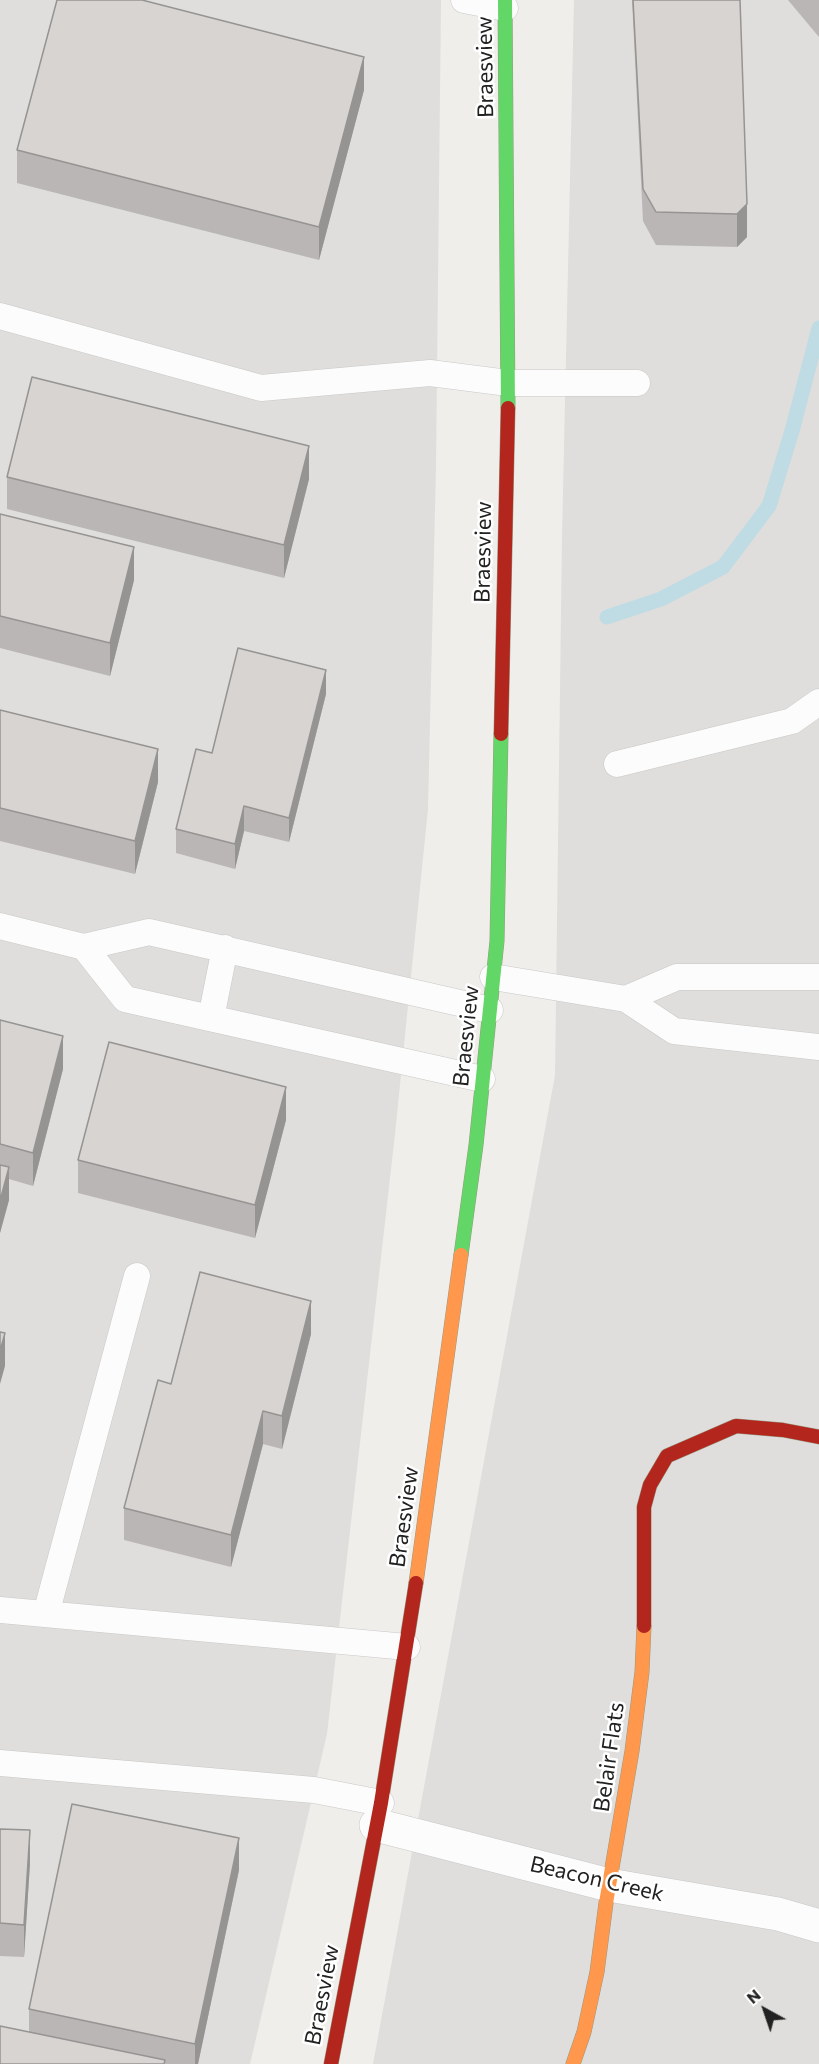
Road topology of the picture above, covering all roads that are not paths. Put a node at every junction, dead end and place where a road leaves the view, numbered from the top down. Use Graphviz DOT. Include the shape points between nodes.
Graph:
graph roads {
  1 [pos="464,0"];
  2 [pos="505,4"];
  3 [pos="0,316"];
  4 [pos="508,383"];
  5 [pos="637,383"];
  6 [pos="819,702"];
  7 [pos="617,764"];
  8 [pos="0,926"];
  9 [pos="84,947"];
  10 [pos="225,948"];
  11 [pos="493,977"];
  12 [pos="819,977"];
  13 [pos="626,999"];
  14 [pos="490,1010"];
  15 [pos="211,1018"];
  16 [pos="819,1047"];
  17 [pos="482,1079"];
  18 [pos="137,1276"];
  19 [pos="819,1437"];
  20 [pos="0,1610"];
  21 [pos="46,1614"];
  22 [pos="407,1647"];
  23 [pos="0,1763"];
  24 [pos="378,1814"];
  25 [pos="609,1885"];
  26 [pos="819,1926"];
  27 [pos="331,2064"];
  28 [pos="573,2064"];
  1 -- 2 [label="lane"];
  2 -- 4 [label="street, Braesview"];
  3 -- 4 [label="lane" via="261,388 430,373"];
  4 -- 5 [label="lane"];
  4 -- 11 [label="street, Braesview" via="497,941"];
  6 -- 7 [label="lane" via="792,722"];
  8 -- 9 [label="lane"];
  9 -- 10 [label="lane" via="149,932"];
  9 -- 15 [label="lane" via="125,999"];
  10 -- 14 [label="lane"];
  10 -- 15 [label="lane"];
  11 -- 13 [label="lane"];
  11 -- 14 [label="street, Braesview"];
  12 -- 13 [label="lane" via="677,977"];
  13 -- 16 [label="lane" via="674,1031"];
  14 -- 17 [label="street, Braesview"];
  15 -- 17 [label="lane"];
  17 -- 22 [label="street, Braesview"];
  18 -- 21 [label="lane"];
  19 -- 25 [label="street, Belair Flats" via="736,1426 667,1456 650,1485 645,1507 642,1672"];
  20 -- 21 [label="lane"];
  21 -- 22 [label="lane"];
  22 -- 24 [label="street, Braesview"];
  23 -- 24 [label="lane" via="314,1790"];
  24 -- 25 [label="street, Beacon Creek"];
  24 -- 27 [label="street, Braesview"];
  25 -- 26 [label="street, Beacon Creek" via="778,1914"];
  25 -- 28 [label="street, Belair Flats" via="597,1972"];
}
